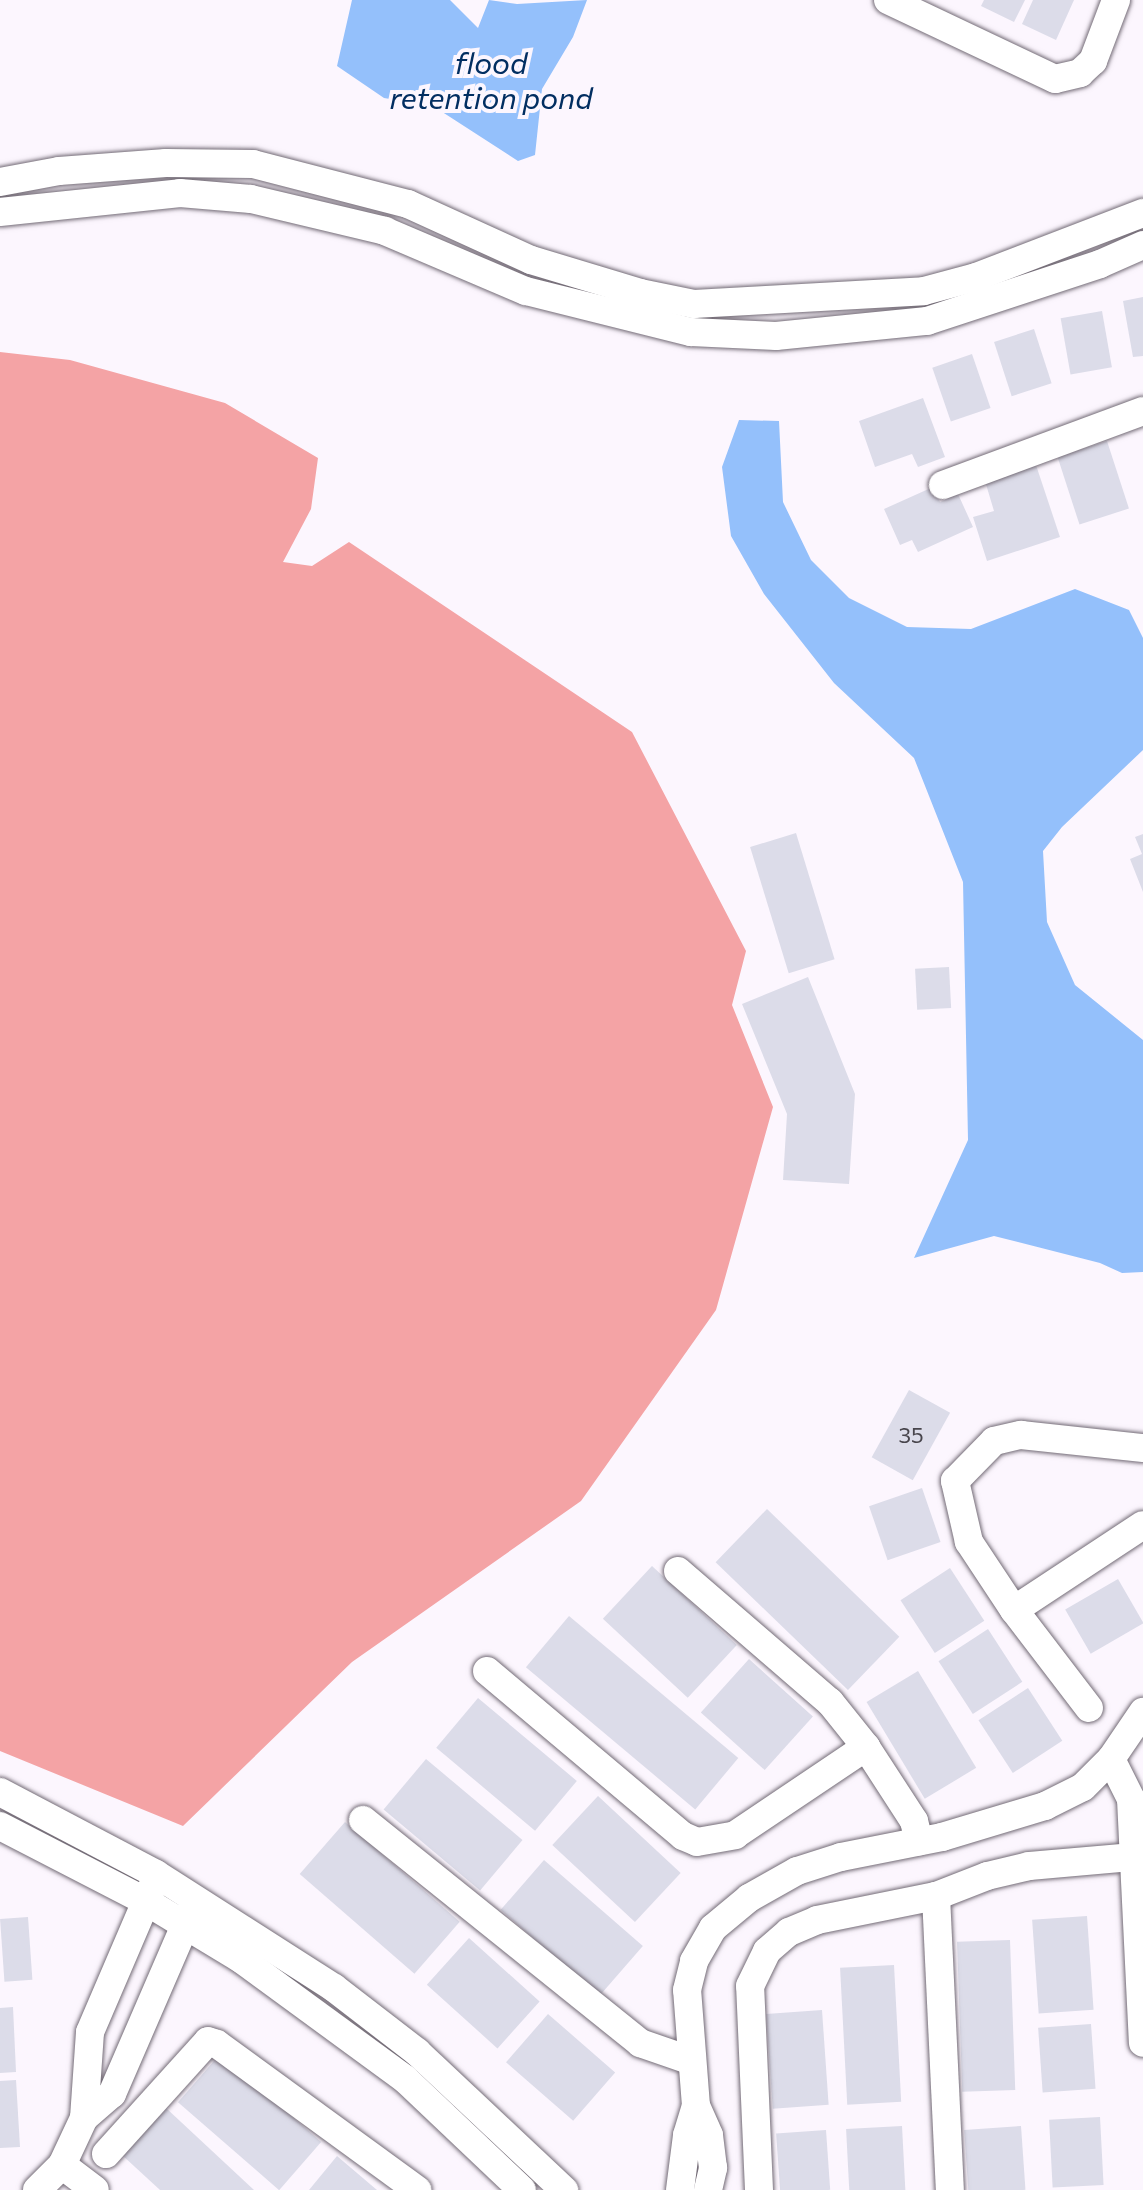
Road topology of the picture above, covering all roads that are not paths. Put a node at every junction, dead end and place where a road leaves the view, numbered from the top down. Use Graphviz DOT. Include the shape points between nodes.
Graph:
graph roads {
  1 [pos="888,0"];
  2 [pos="1116,0"];
  3 [pos="940,11"];
  4 [pos="0,182"];
  5 [pos="0,212"];
  6 [pos="1143,212"];
  7 [pos="1143,245"];
  8 [pos="1143,411"];
  9 [pos="943,485"];
  10 [pos="1143,1448"];
  11 [pos="1143,1526"];
  12 [pos="678,1572"];
  13 [pos="1014,1610"];
  14 [pos="487,1670"];
  15 [pos="1089,1708"];
  16 [pos="1143,1712"];
  17 [pos="866,1747"];
  18 [pos="1111,1759"];
  19 [pos="0,1792"];
  20 [pos="363,1820"];
  21 [pos="0,1826"];
  22 [pos="919,1841"];
  23 [pos="1139,1856"];
  24 [pos="156,1874"];
  25 [pos="936,1896"];
  26 [pos="196,1898"];
  27 [pos="147,1902"];
  28 [pos="186,1925"];
  29 [pos="1143,2043"];
  30 [pos="689,2060"];
  31 [pos="696,2106"];
  32 [pos="84,2118"];
  33 [pos="106,2154"];
  34 [pos="62,2166"];
  35 [pos="38,2190"];
  36 [pos="95,2190"];
  37 [pos="417,2190"];
  38 [pos="522,2190"];
  39 [pos="564,2190"];
  40 [pos="680,2190"];
  41 [pos="708,2190"];
  42 [pos="759,2190"];
  43 [pos="950,2190"];
  1 -- 3 [label="street"];
  2 -- 3 [label="street" via="1092,61 1080,73 1055,79"];
  4 -- 6 [label="street" via="166,163 253,164 408,204 531,260 694,304 924,291"];
  5 -- 7 [label="street" via="180,193 251,199 386,232 526,291 691,332 776,336 927,320"];
  8 -- 9 [label="street"];
  10 -- 13 [label="street" via="1022,1435 994,1441 971,1460 955,1481 956,1498 970,1542"];
  11 -- 13 [label="street"];
  12 -- 17 [label="street" via="830,1702"];
  13 -- 15 [label="street"];
  14 -- 17 [label="street" via="697,1842 735,1835"];
  16 -- 18 [label="street"];
  17 -- 22 [label="street" via="914,1821"];
  18 -- 22 [label="street" via="1083,1787 1045,1806"];
  18 -- 23 [label="street" via="1132,1800"];
  19 -- 24 [label="street"];
  20 -- 30 [label="street" via="640,2043"];
  21 -- 27 [label="street"];
  22 -- 30 [label="street" via="798,1871 713,1928 687,1990"];
  23 -- 25 [label="street" via="1029,1866"];
  23 -- 29 [label="street"];
  24 -- 26 [label="street"];
  24 -- 27 [label="street"];
  25 -- 42 [label="street" via="818,1920 767,1951 750,1986"];
  25 -- 43 [label="street"];
  26 -- 28 [label="street"];
  26 -- 39 [label="street" via="334,1988 417,2052"];
  27 -- 28 [label="street"];
  27 -- 32 [label="street" via="90,2032"];
  28 -- 32 [label="street" via="112,2094"];
  28 -- 38 [label="street" via="404,2080"];
  30 -- 31 [label="street"];
  31 -- 40 [label="street"];
  31 -- 41 [label="street" via="710,2135 714,2168"];
  32 -- 34 [label="street"];
  33 -- 37 [label="street" via="208,2041"];
  34 -- 35 [label="street"];
  34 -- 36 [label="street"];
}
